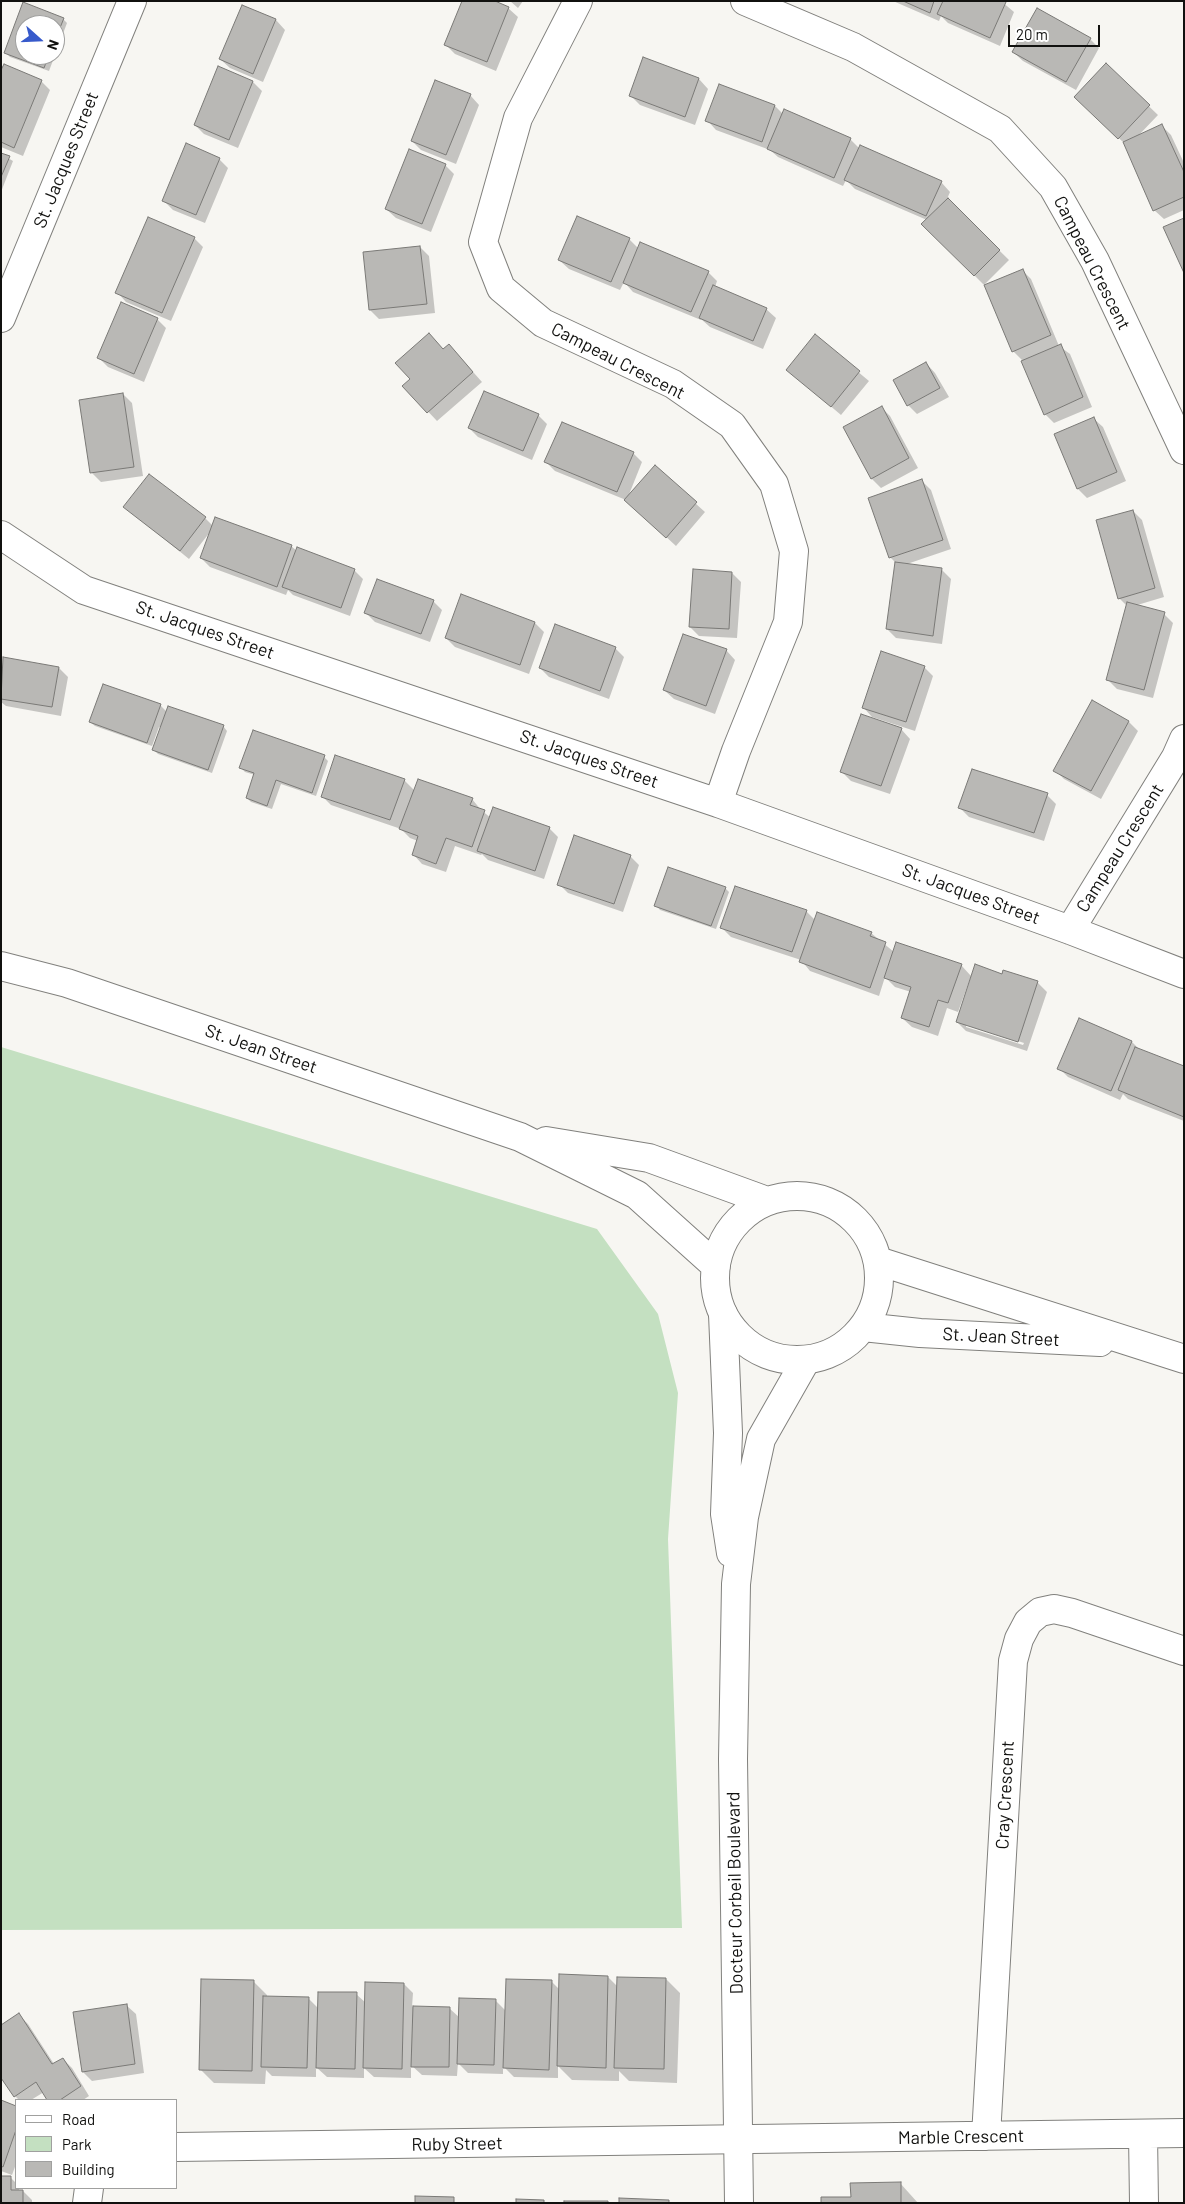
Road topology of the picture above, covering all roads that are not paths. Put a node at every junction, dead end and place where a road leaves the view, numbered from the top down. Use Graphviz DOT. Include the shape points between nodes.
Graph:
graph roads {
  1 [pos="132,1"];
  2 [pos="578,1"];
  3 [pos="745,1"];
  4 [pos="1,318"];
  5 [pos="1184,450"];
  6 [pos="1,535"];
  7 [pos="1184,739"];
  8 [pos="718,803"];
  9 [pos="1070,930"];
  10 [pos="1,966"];
  11 [pos="1184,974"];
  12 [pos="520,1136"];
  13 [pos="767,1201"];
  14 [pos="878,1261"];
  15 [pos="716,1266"];
  16 [pos="723,1314"];
  17 [pos="863,1327"];
  18 [pos="1139,1344"];
  19 [pos="1184,1359"];
  20 [pos="806,1360"];
  21 [pos="736,1584"];
  22 [pos="1184,1651"];
  23 [pos="1184,2133"];
  24 [pos="1143,2134"];
  25 [pos="986,2136"];
  26 [pos="738,2141"];
  27 [pos="178,2147"];
  28 [pos="89,2189"];
  29 [pos="87,2203"];
  30 [pos="739,2203"];
  31 [pos="1144,2203"];
  1 -- 4 [label="street, St. Jacques Street"];
  2 -- 8 [label="street, Campeau Crescent" via="518,118 483,242 501,288 543,323 673,384 732,425 774,484 794,550 788,622"];
  3 -- 5 [label="street, Campeau Crescent" via="853,47 1000,129 1053,187 1095,261"];
  6 -- 8 [label="street, St. Jacques Street" via="84,590"];
  7 -- 9 [label="street, Campeau Crescent"];
  8 -- 9 [label="street, St. Jacques Street"];
  9 -- 11 [label="street, St. Jacques Street"];
  10 -- 12 [label="street, St. Jean Street" via="67,983"];
  12 -- 13 [label="street, St. Jean Street" via="649,1158"];
  12 -- 15 [label="street, St. Jean Street" via="637,1196"];
  13 -- 14 [label="street" via="795,1195 824,1199 849,1213 868,1235"];
  13 -- 15 [label="street" via="743,1216 725,1239"];
  14 -- 17 [label="street" via="880,1284 874,1307"];
  14 -- 18 [label="street, St. Jean Street"];
  15 -- 16 [label="street" via="716,1291"];
  16 -- 20 [label="street" via="738,1335 757,1350 781,1359"];
  16 -- 21 [label="street, Docteur Corbeil Boulevard" via="728,1433 725,1514"];
  17 -- 18 [label="street, St. Jean Street"];
  17 -- 20 [label="street" via="847,1343 828,1354"];
  18 -- 19 [label="street, St. Jean Street"];
  20 -- 21 [label="street, Docteur Corbeil Boulevard" via="761,1439 744,1517"];
  21 -- 26 [label="street, Docteur Corbeil Boulevard" via="733,1759"];
  22 -- 25 [label="street, Cray Crescent" via="1054,1609 1040,1612 1028,1622 1019,1640 1012,1661"];
  23 -- 24 [label="street, Marble Crescent"];
  24 -- 25 [label="street, Marble Crescent"];
  24 -- 31 [label="street"];
  25 -- 26 [label="street, Marble Crescent"];
  26 -- 27 [label="street, Ruby Street"];
  26 -- 30 [label="street, Docteur Corbeil Boulevard"];
  28 -- 29 [label="street"];
}
